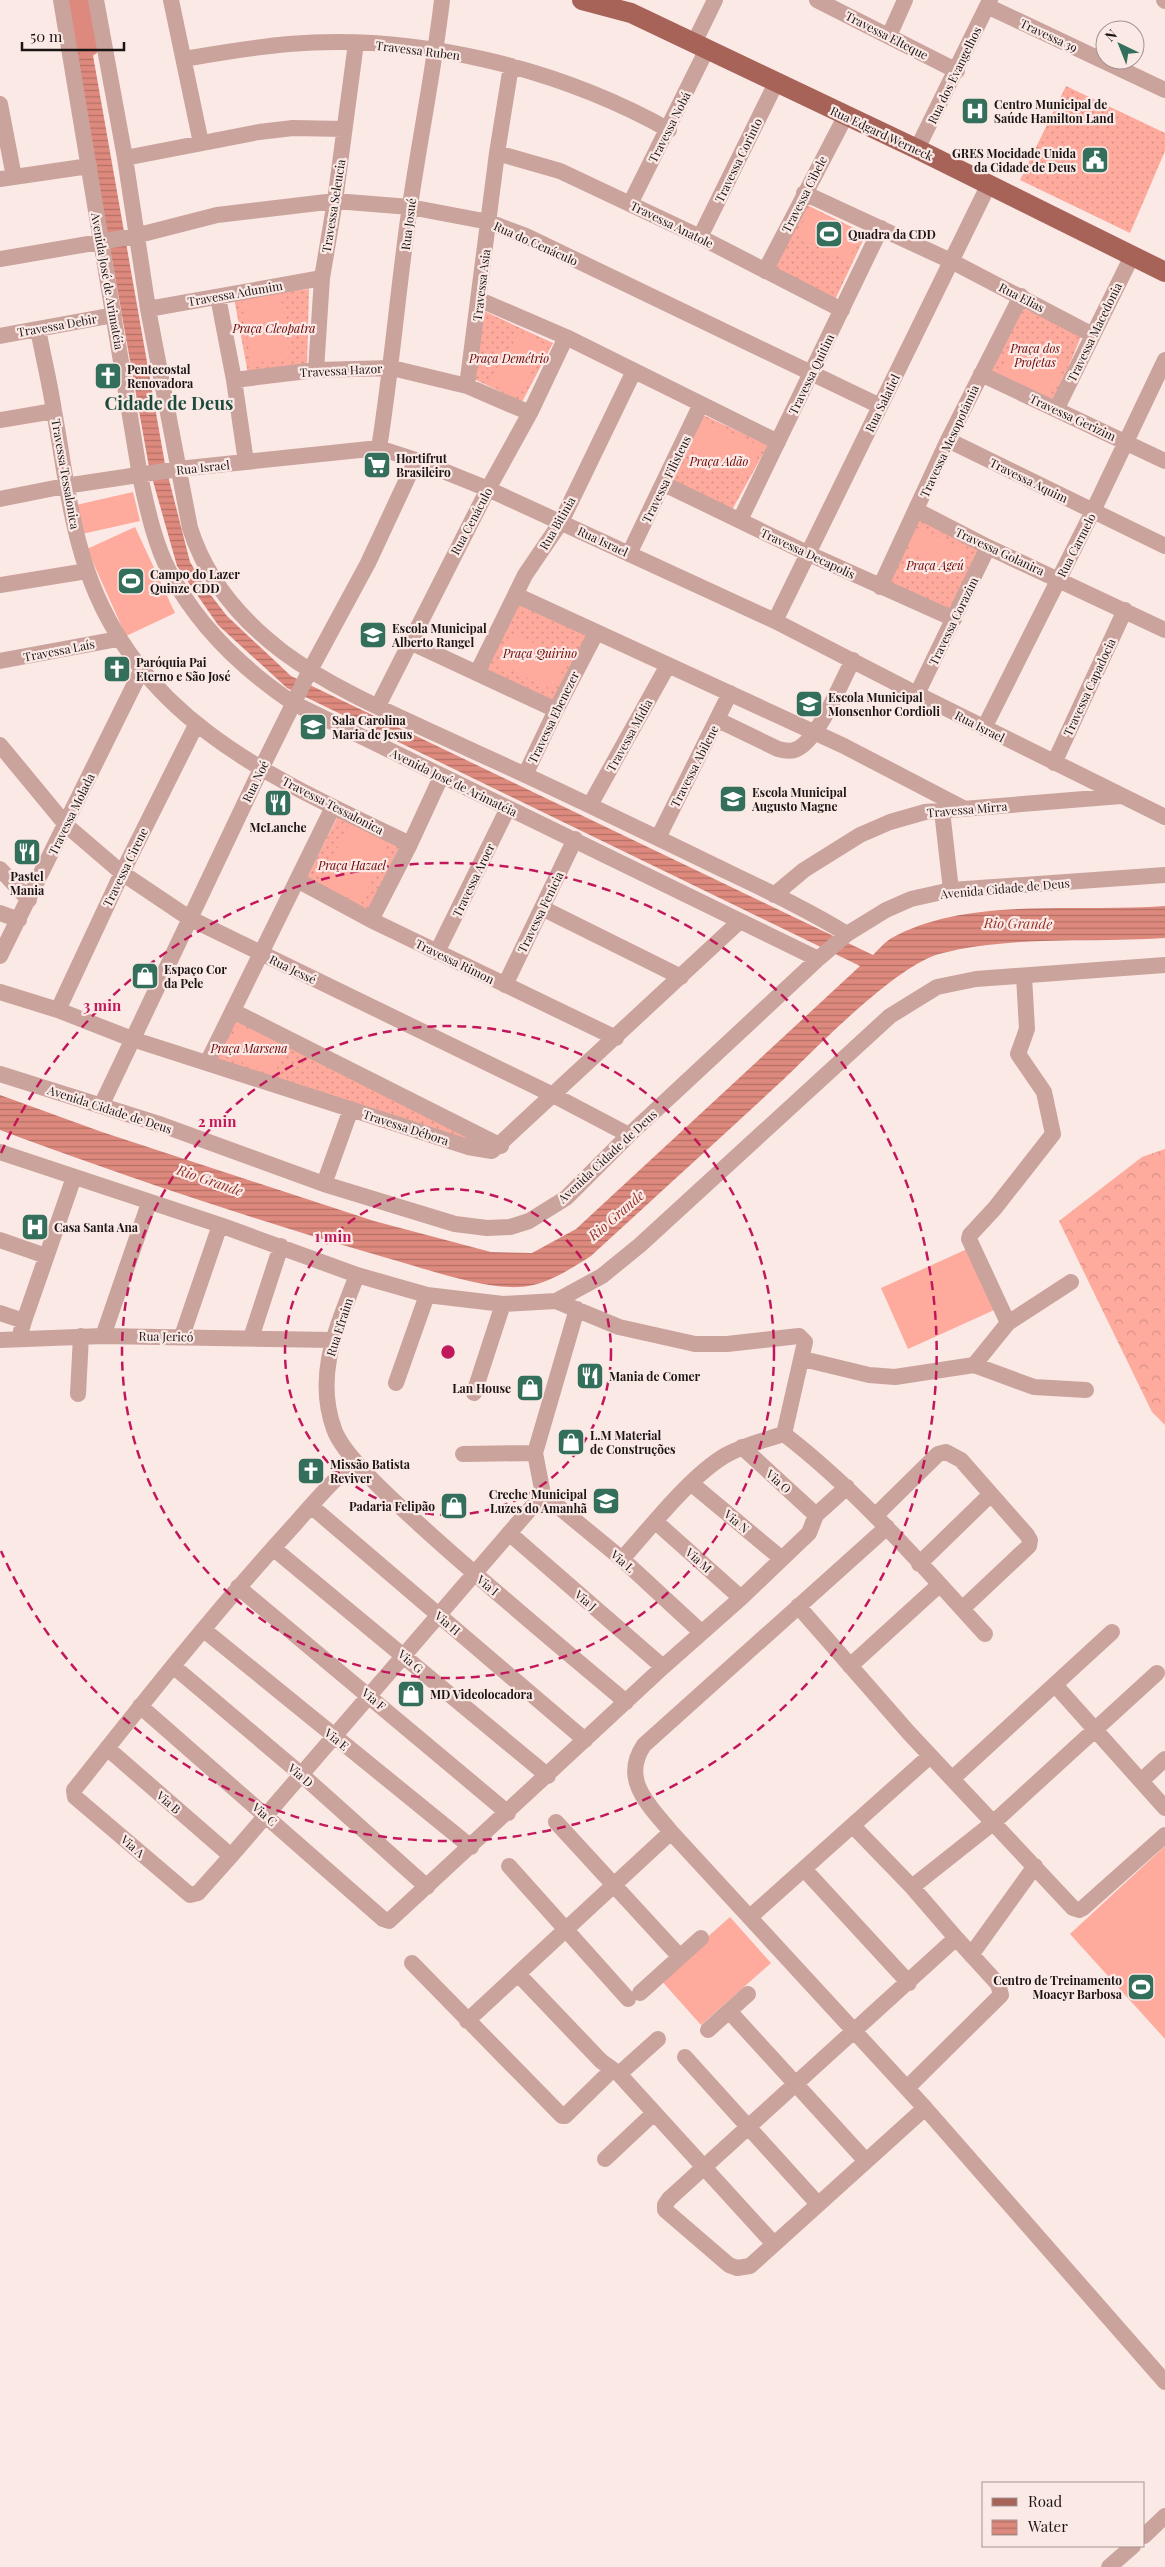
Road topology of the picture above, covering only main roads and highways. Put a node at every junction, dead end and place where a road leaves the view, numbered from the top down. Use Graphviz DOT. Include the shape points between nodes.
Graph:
graph roads {
  1 [pos="582,0"];
  2 [pos="618,3"];
  3 [pos="1165,272"];
  1 -- 2 [label="main road, Rua Edgard Werneck"];
  2 -- 3 [label="main road, Rua Edgard Werneck"];
}
